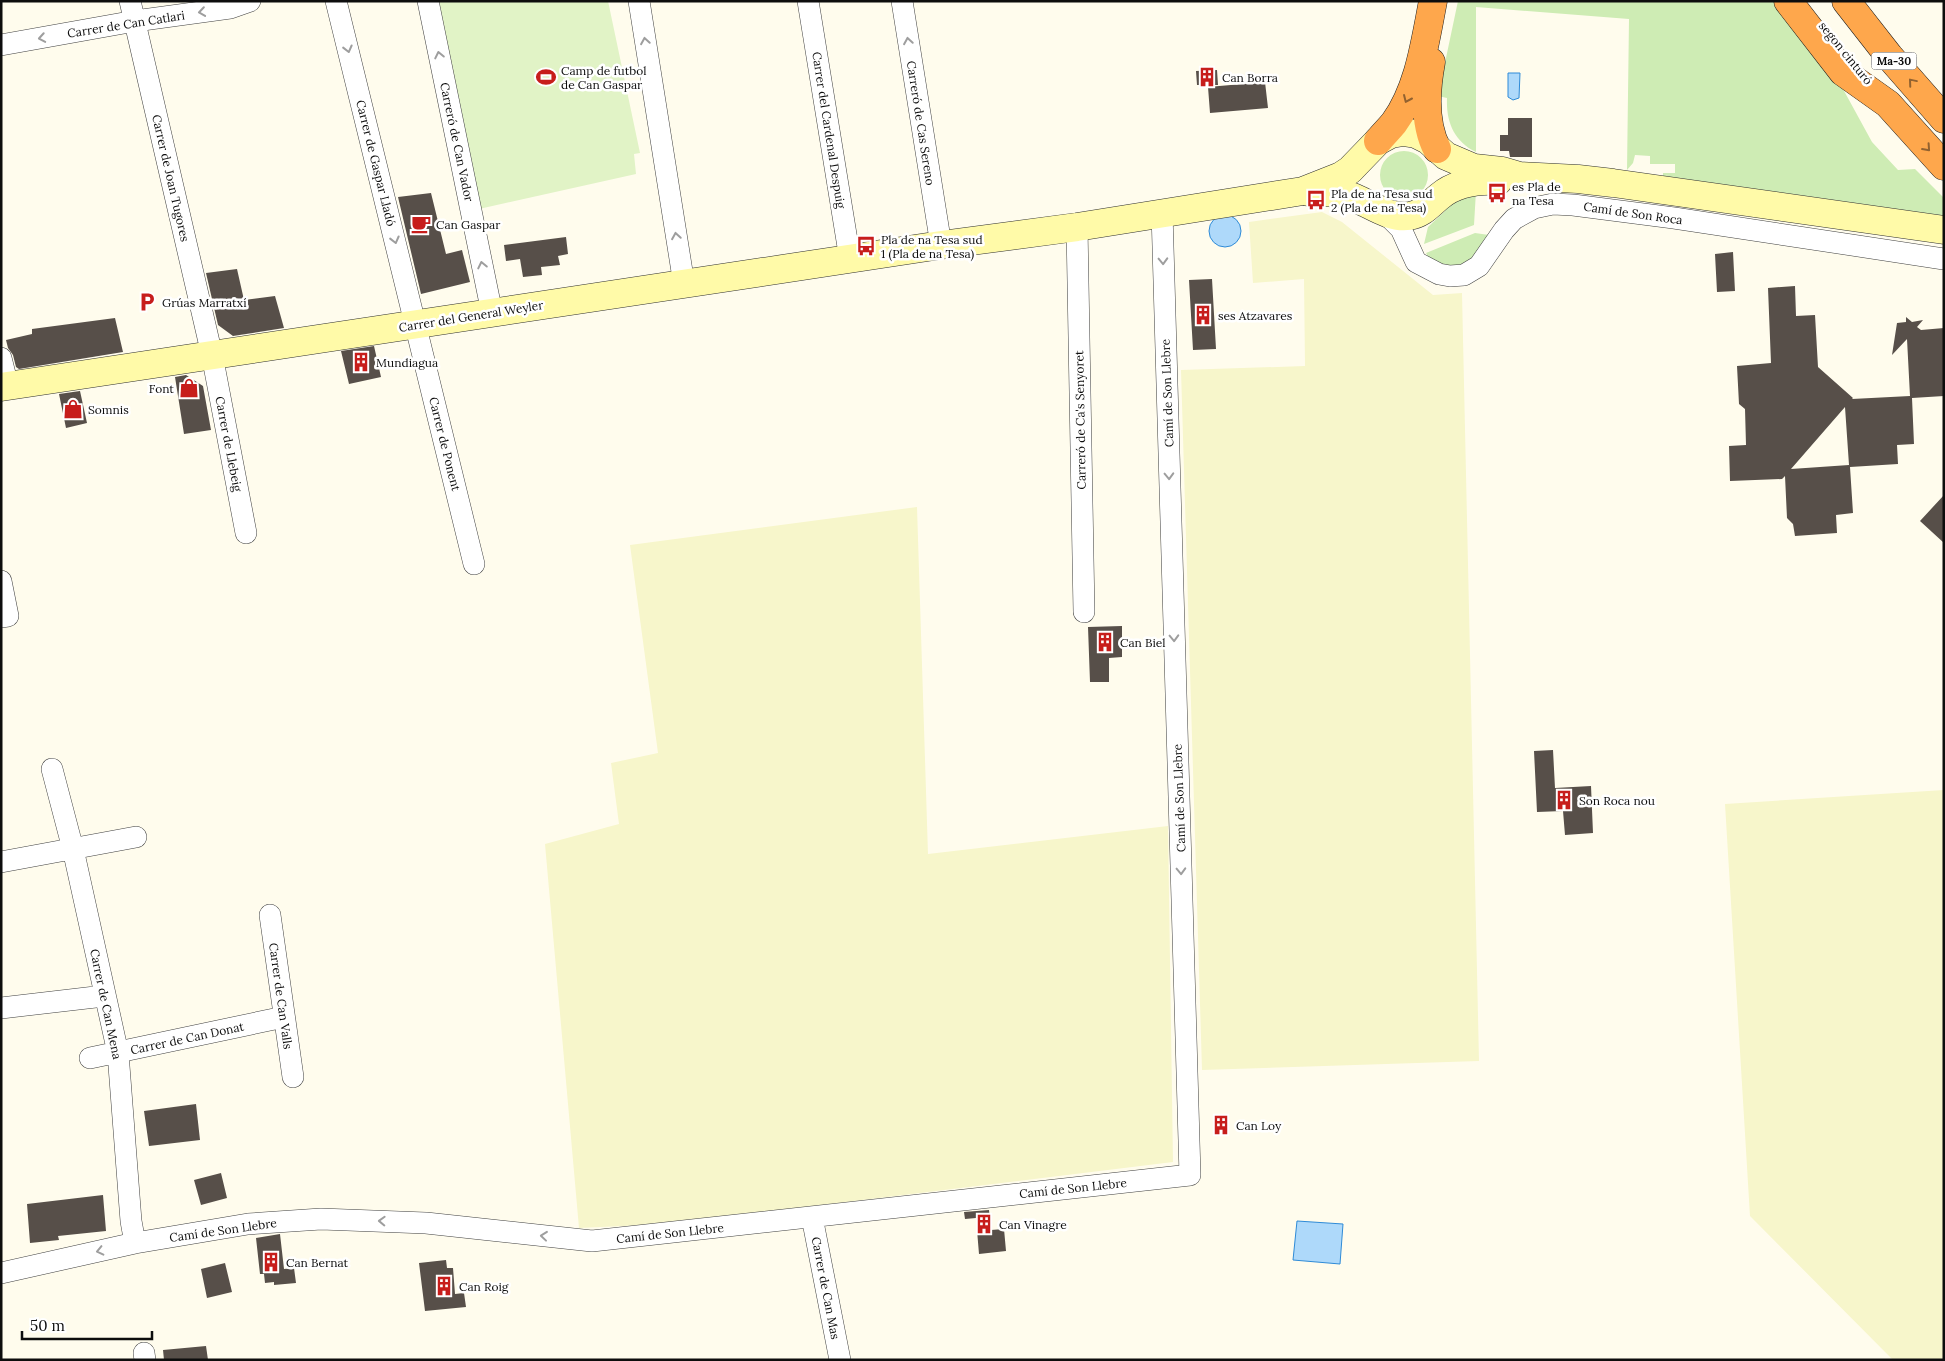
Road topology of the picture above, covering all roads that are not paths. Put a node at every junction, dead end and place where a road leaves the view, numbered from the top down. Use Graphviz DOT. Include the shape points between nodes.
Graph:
graph roads {
  1 [pos="250,1"];
  2 [pos="336,1"];
  3 [pos="428,1"];
  4 [pos="639,1"];
  5 [pos="808,1"];
  6 [pos="902,1"];
  7 [pos="1433,1"];
  8 [pos="1444,1"];
  9 [pos="1788,1"];
  10 [pos="1806,1"];
  11 [pos="1846,1"];
  12 [pos="133,11"];
  13 [pos="1,45"];
  14 [pos="1888,104"];
  15 [pos="1944,119"];
  16 [pos="1374,146"];
  17 [pos="1437,149"];
  18 [pos="1944,166"];
  19 [pos="1519,176"];
  20 [pos="1303,191"];
  21 [pos="1435,202"];
  22 [pos="1382,210"];
  23 [pos="1162,212"];
  24 [pos="1077,227"];
  25 [pos="1944,230"];
  26 [pos="941,245"];
  27 [pos="850,259"];
  28 [pos="1944,260"];
  29 [pos="1428,268"];
  30 [pos="684,284"];
  31 [pos="492,313"];
  32 [pos="416,324"];
  33 [pos="212,355"];
  34 [pos="1,358"];
  35 [pos="4,387"];
  36 [pos="246,533"];
  37 [pos="474,564"];
  38 [pos="1,582"];
  39 [pos="1084,612"];
  40 [pos="1,617"];
  41 [pos="52,769"];
  42 [pos="136,837"];
  43 [pos="73,849"];
  44 [pos="1,862"];
  45 [pos="270,915"];
  46 [pos="104,996"];
  47 [pos="1,1008"];
  48 [pos="284,1017"];
  49 [pos="118,1053"];
  50 [pos="90,1058"];
  51 [pos="293,1077"];
  52 [pos="812,1217"];
  53 [pos="135,1243"];
  54 [pos="1,1273"];
  55 [pos="840,1360"];
  1 -- 12 [label="street, Carrer de Can Catlari, one-way" via="230,8"];
  2 -- 32 [label="street, Carrer de Gaspar Lladó, one-way"];
  31 -- 3 [label="street, Carreró de Can Vador, one-way"];
  30 -- 4 [label="street, one-way"];
  5 -- 27 [label="street, Carrer del Cardenal Despuig"];
  26 -- 6 [label="street, Carreró de Cas Sereno, one-way"];
  7 -- 16 [label="highway, one-way" via="1417,74 1394,123"];
  8 -- 17 [label="highway" via="1430,67 1428,96 1430,130"];
  9 -- 14 [label="highway" via="1844,72"];
  10 -- 14 [label="highway, segon cinturó / Ma-30"];
  15 -- 11 [label="highway, Ma-30, one-way"];
  12 -- 13 [label="street, Carrer de Can Catlari, one-way"];
  12 -- 33 [label="street, Carrer de Joan Tugores"];
  14 -- 18 [label="highway, Ma-30, one-way"];
  16 -- 17 [label="street" via="1397,133 1416,134"];
  16 -- 20 [label="street" via="1341,176"];
  16 -- 22 [label="street" via="1363,163 1362,176 1372,202"];
  17 -- 19 [label="street" via="1468,166"];
  17 -- 21 [label="street" via="1446,173"];
  19 -- 21 [label="street" via="1501,181 1464,183 1448,190"];
  19 -- 25 [label="street" via="1604,182"];
  20 -- 22 [label="street" via="1340,193"];
  20 -- 23 [label="street, Carrer del General Weyler"];
  21 -- 22 [label="street" via="1420,213 1408,216"];
  21 -- 29 [label="street" via="1417,238"];
  22 -- 29 [label="street, Camí de Son Roca" via="1401,229 1416,262"];
  23 -- 24 [label="street, Carrer del General Weyler"];
  23 -- 52 [label="street, Camí de Son Llebre, one-way" via="1190,1175"];
  24 -- 26 [label="street, Carrer del General Weyler"];
  24 -- 39 [label="street, Carreró de Ca's Senyoret"];
  26 -- 27 [label="street, Carrer del General Weyler"];
  27 -- 30 [label="street, Carrer del General Weyler"];
  28 -- 29 [label="street, Camí de Son Roca" via="1664,217 1553,204 1534,208 1514,219 1483,262 1469,273 1457,277 1438,274"];
  30 -- 31 [label="street, Carrer del General Weyler"];
  31 -- 32 [label="street, Carrer del General Weyler"];
  32 -- 33 [label="street, Carrer del General Weyler"];
  32 -- 37 [label="street, Carrer de Ponent"];
  33 -- 35 [label="street, Carrer del General Weyler"];
  33 -- 36 [label="street, Carrer de Llebeig"];
  34 -- 35 [label="street"];
  38 -- 40 [label="street" via="8,616"];
  41 -- 43 [label="street, Carrer de Can Mena"];
  42 -- 43 [label="street"];
  43 -- 44 [label="street"];
  43 -- 46 [label="street, Carrer de Can Mena"];
  45 -- 48 [label="street, Carrer de Can Valls"];
  46 -- 47 [label="street"];
  46 -- 49 [label="street, Carrer de Can Mena"];
  48 -- 49 [label="street, Carrer de Can Donat"];
  48 -- 51 [label="street, Carrer de Can Valls"];
  49 -- 50 [label="street, Carrer de Can Donat"];
  49 -- 53 [label="street, Carrer de Can Mena" via="130,1221"];
  52 -- 53 [label="street, Camí de Son Llebre, one-way" via="592,1242 426,1223 321,1219 248,1224"];
  52 -- 55 [label="street, Carrer de Can Mas"];
  53 -- 54 [label="street, Camí de Son Llebre, one-way"];
}
